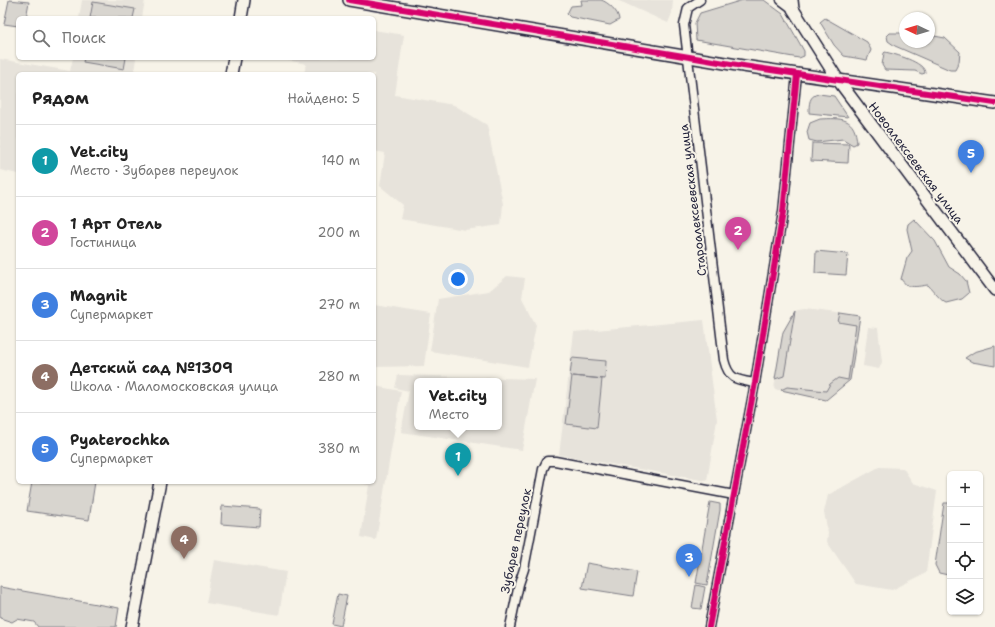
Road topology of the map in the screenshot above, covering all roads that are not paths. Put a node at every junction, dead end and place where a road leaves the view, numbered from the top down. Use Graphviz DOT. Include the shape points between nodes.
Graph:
graph roads {
  1 [pos="244,0"];
  2 [pos="349,0"];
  3 [pos="700,0"];
  4 [pos="781,0"];
  5 [pos="792,5"];
  6 [pos="241,16"];
  7 [pos="687,56"];
  8 [pos="234,60"];
  9 [pos="231,72"];
  10 [pos="797,74"];
  11 [pos="838,80"];
  12 [pos="995,103"];
  13 [pos="995,290"];
  14 [pos="756,383"];
  15 [pos="160,484"];
  16 [pos="734,494"];
  17 [pos="132,627"];
  18 [pos="510,627"];
  19 [pos="710,627"];
  1 -- 6 [label="street"];
  2 -- 7 [label="street"];
  3 -- 7 [label="street, Староалексеевская улица" via="688,8 684,18"];
  4 -- 5 [label="street, Новоалексеевская улица"];
  5 -- 11 [label="street, Новоалексеевская улица"];
  7 -- 10 [label="street"];
  7 -- 14 [label="street, Староалексеевская улица" via="726,370 732,377"];
  8 -- 9 [label="street"];
  10 -- 11 [label="street"];
  10 -- 14 [label="street" via="784,212"];
  11 -- 12 [label="street"];
  11 -- 13 [label="street, Новоалексеевская улица"];
  14 -- 16 [label="street"];
  15 -- 17 [label="street"];
  16 -- 18 [label="street, Зубарев переулок" via="547,461 543,469"];
  16 -- 19 [label="street"];
}
